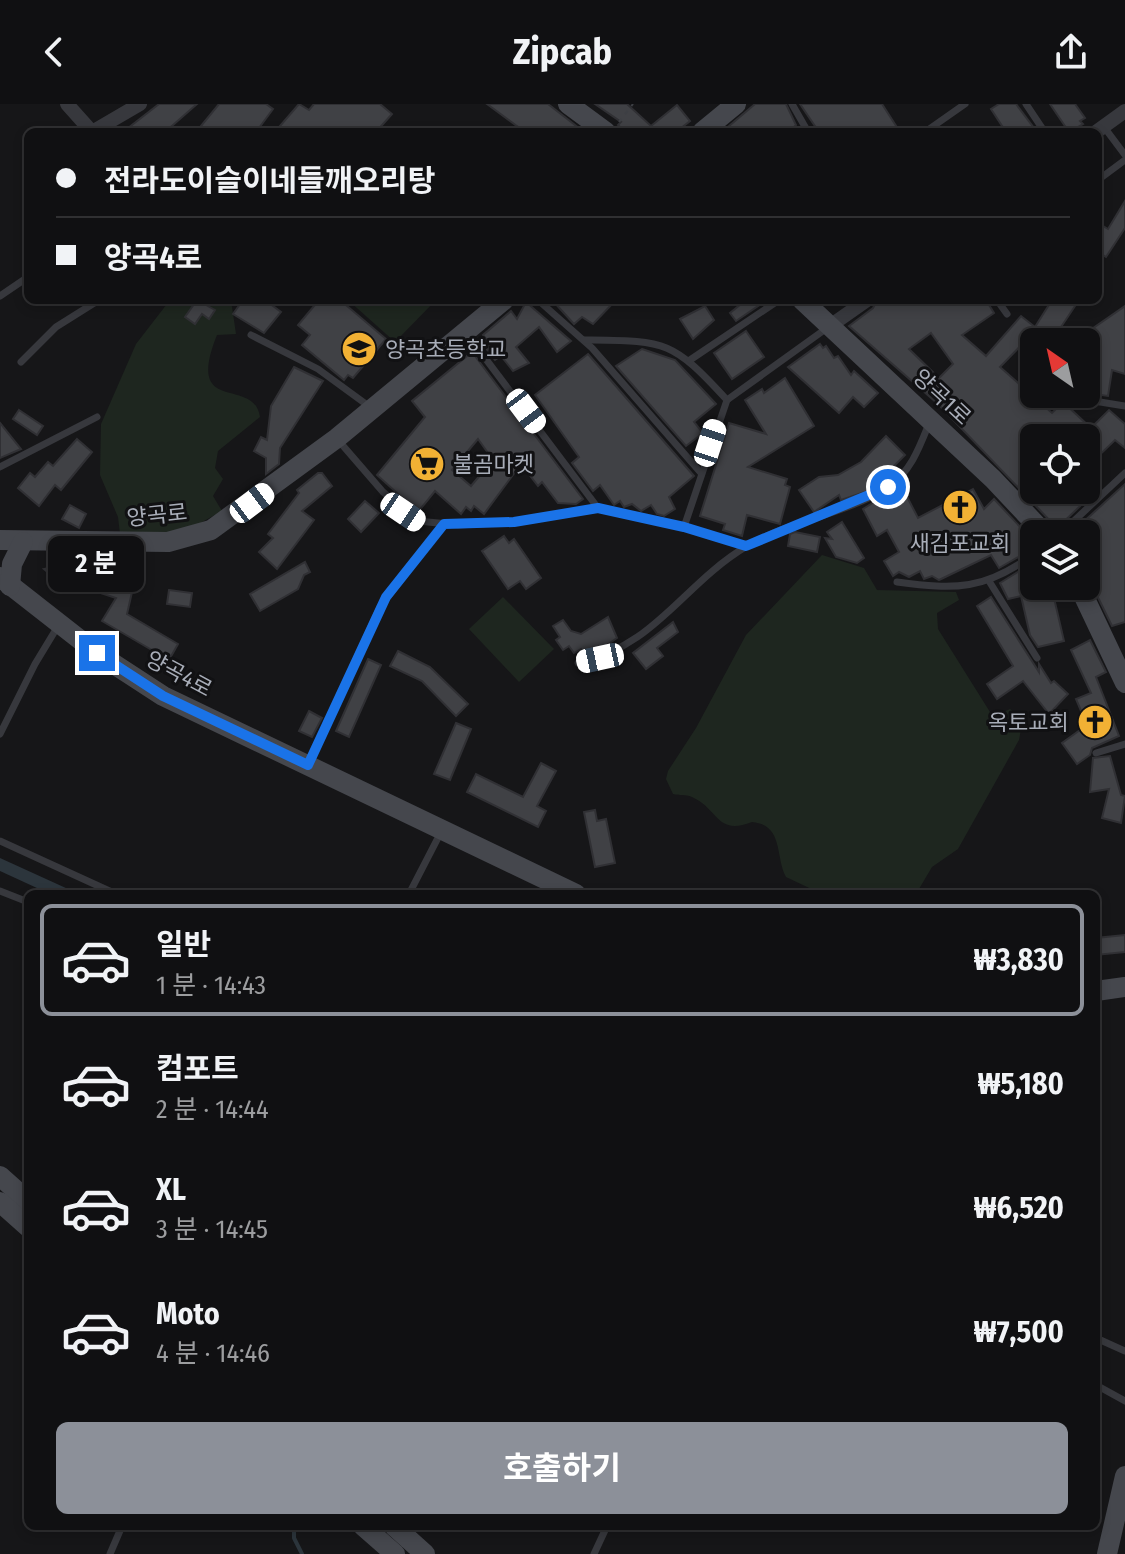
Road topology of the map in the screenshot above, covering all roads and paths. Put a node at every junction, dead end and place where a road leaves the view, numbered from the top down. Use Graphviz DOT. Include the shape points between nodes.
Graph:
graph roads {
  1 [pos="67,104"];
  2 [pos="140,104"];
  3 [pos="568,104"];
  4 [pos="633,104"];
  5 [pos="736,104"];
  6 [pos="792,104"];
  7 [pos="965,104"];
  8 [pos="1026,104"];
  9 [pos="1125,111"];
  10 [pos="88,128"];
  11 [pos="99,128"];
  12 [pos="607,128"];
  13 [pos="612,128"];
  14 [pos="707,128"];
  15 [pos="806,128"];
  16 [pos="931,128"];
  17 [pos="1043,128"];
  18 [pos="1101,128"];
  19 [pos="1102,131"];
  20 [pos="1125,158"];
  21 [pos="1102,177"];
  22 [pos="24,280"];
  23 [pos="0,296"];
  24 [pos="93,304"];
  25 [pos="499,304"];
  26 [pos="543,304"];
  27 [pos="773,304"];
  28 [pos="806,304"];
  29 [pos="861,304"];
  30 [pos="1000,304"];
  31 [pos="1007,314"];
  32 [pos="830,326"];
  33 [pos="466,332"];
  34 [pos="251,335"];
  35 [pos="584,340"];
  36 [pos="690,360"];
  37 [pos="21,362"];
  38 [pos="727,400"];
  39 [pos="1100,402"];
  40 [pos="1125,406"];
  41 [pos="372,408"];
  42 [pos="97,417"];
  43 [pos="930,419"];
  44 [pos="337,438"];
  45 [pos="0,467"];
  46 [pos="701,473"];
  47 [pos="1125,473"];
  48 [pos="598,508"];
  49 [pos="1031,520"];
  50 [pos="1075,520"];
  51 [pos="444,524"];
  52 [pos="684,527"];
  53 [pos="0,540"];
  54 [pos="23,542"];
  55 [pos="746,546"];
  56 [pos="1020,564"];
  57 [pos="989,581"];
  58 [pos="897,582"];
  59 [pos="8,588"];
  60 [pos="1086,600"];
  61 [pos="60,624"];
  62 [pos="1037,658"];
  63 [pos="578,663"];
  64 [pos="1125,683"];
  65 [pos="0,734"];
  66 [pos="1125,744"];
  67 [pos="1096,753"];
  68 [pos="308,765"];
  69 [pos="442,831"];
  70 [pos="0,841"];
  71 [pos="107,890"];
  72 [pos="411,890"];
  73 [pos="567,890"];
  74 [pos="0,891"];
  75 [pos="24,900"];
  76 [pos="1125,987"];
  77 [pos="1100,990"];
  78 [pos="0,1176"];
  79 [pos="24,1197"];
  80 [pos="0,1202"];
  81 [pos="24,1223"];
  82 [pos="1100,1340"];
  83 [pos="1125,1351"];
  84 [pos="1100,1387"];
  85 [pos="1125,1401"];
  86 [pos="1125,1476"];
  87 [pos="120,1530"];
  88 [pos="368,1530"];
  89 [pos="398,1530"];
  90 [pos="605,1530"];
  91 [pos="110,1554"];
  92 [pos="395,1554"];
  93 [pos="425,1554"];
  94 [pos="594,1554"];
  95 [pos="1107,1554"];
  1 -- 10 [label="street"];
  2 -- 11 [label="street"];
  3 -- 12 [label="street"];
  4 -- 13 [label="path"];
  5 -- 14 [label="street"];
  6 -- 15 [label="lane"];
  7 -- 16 [label="lane"];
  8 -- 17 [label="lane"];
  9 -- 18 [label="street"];
  19 -- 20 [label="lane"];
  20 -- 21 [label="lane"];
  22 -- 23 [label="lane"];
  24 -- 37 [label="lane" via="56,327"];
  25 -- 33 [label="street, 양곡로"];
  26 -- 35 [label="lane"];
  27 -- 36 [label="lane"];
  28 -- 32 [label="street, 양곡1로"];
  29 -- 32 [label="street"];
  30 -- 31 [label="lane"];
  32 -- 38 [label="lane"];
  32 -- 43 [label="street, 양곡1로"];
  33 -- 41 [label="street, 양곡로"];
  33 -- 48 [label="lane"];
  34 -- 41 [label="lane" via="318,369"];
  35 -- 36 [label="lane" via="659,345"];
  35 -- 46 [label="lane"];
  36 -- 38 [label="lane"];
  38 -- 46 [label="lane"];
  39 -- 40 [label="lane"];
  41 -- 44 [label="street, 양곡로"];
  42 -- 45 [label="lane"];
  43 -- 49 [label="street, 양곡1로"];
  43 -- 55 [label="lane" via="910,464 888,487"];
  44 -- 51 [label="lane" via="403,512 418,521"];
  44 -- 54 [label="street, 양곡로" via="231,519 185,540"];
  46 -- 52 [label="lane"];
  47 -- 50 [label="lane"];
  48 -- 51 [label="lane" via="514,522"];
  48 -- 52 [label="lane"];
  51 -- 68 [label="lane" via="386,597"];
  52 -- 55 [label="lane"];
  53 -- 54 [label="street, 양곡로"];
  54 -- 59 [label="street"];
  55 -- 63 [label="lane" via="642,635 619,651"];
  56 -- 57 [label="lane"];
  57 -- 58 [label="lane" via="959,588"];
  57 -- 62 [label="lane"];
  59 -- 61 [label="street, 양곡4로"];
  60 -- 64 [label="street"];
  61 -- 65 [label="lane"];
  61 -- 68 [label="street, 양곡4로" via="163,696"];
  66 -- 67 [label="lane"];
  68 -- 69 [label="street, 양곡4로"];
  69 -- 72 [label="lane"];
  69 -- 73 [label="street, 양곡4로"];
  70 -- 71 [label="lane"];
  74 -- 75 [label="lane"];
  76 -- 77 [label="street"];
  78 -- 79 [label="street"];
  80 -- 81 [label="street"];
  82 -- 83 [label="lane"];
  84 -- 85 [label="lane"];
  86 -- 95 [label="street"];
  87 -- 91 [label="lane"];
  88 -- 92 [label="street"];
  89 -- 93 [label="street"];
  90 -- 94 [label="lane"];
}
